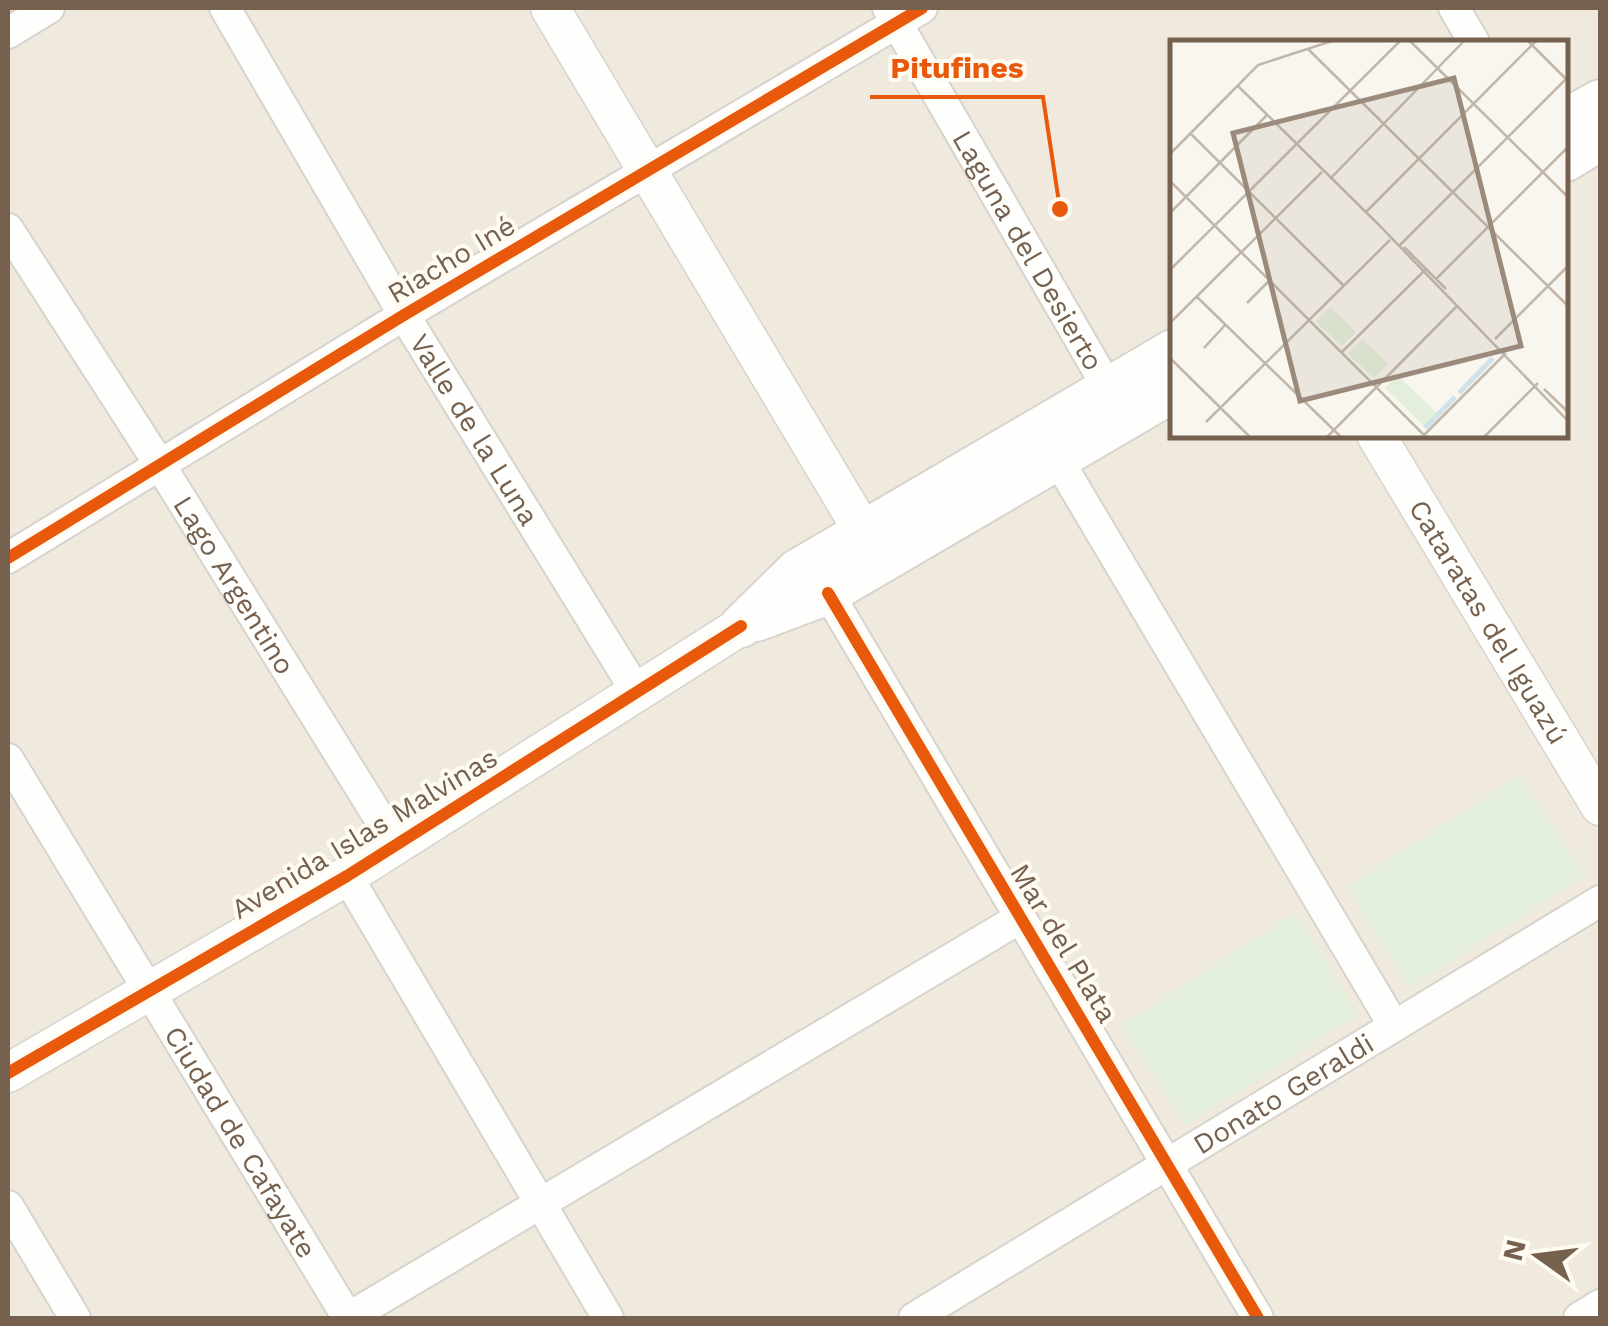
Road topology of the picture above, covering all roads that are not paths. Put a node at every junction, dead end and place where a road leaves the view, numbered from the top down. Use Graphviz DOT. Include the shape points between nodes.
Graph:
graph roads {
  1 [pos="49,8"];
  2 [pos="225,8"];
  3 [pos="550,8"];
  4 [pos="1454,8"];
  5 [pos="902,13"];
  6 [pos="8,33"];
  7 [pos="1473,40"];
  8 [pos="1600,101"];
  9 [pos="1568,119"];
  10 [pos="1600,139"];
  11 [pos="1568,159"];
  12 [pos="649,172"];
  13 [pos="8,228"];
  14 [pos="404,316"];
  15 [pos="1170,352"];
  16 [pos="1108,388"];
  17 [pos="1170,392"];
  18 [pos="1378,438"];
  19 [pos="1048,443"];
  20 [pos="160,464"];
  21 [pos="874,545"];
  22 [pos="8,558"];
  23 [pos="828,593"];
  24 [pos="741,626"];
  25 [pos="638,694"];
  26 [pos="8,759"];
  27 [pos="1600,806"];
  28 [pos="396,845"];
  29 [pos="346,876"];
  30 [pos="1600,902"];
  31 [pos="1020,918"];
  32 [pos="147,992"];
  33 [pos="1394,1026"];
  34 [pos="8,1072"];
  35 [pos="1168,1167"];
  36 [pos="541,1202"];
  37 [pos="8,1206"];
  38 [pos="1600,1305"];
  39 [pos="75,1318"];
  40 [pos="348,1318"];
  41 [pos="608,1318"];
  42 [pos="914,1318"];
  43 [pos="1258,1318"];
  44 [pos="1579,1318"];
  1 -- 6 [label="street"];
  2 -- 14 [label="street, Valle de la Luna"];
  3 -- 12 [label="street"];
  4 -- 7 [label="street"];
  5 -- 12 [label="street, Riacho Iné"];
  5 -- 16 [label="street, Laguna del Desierto"];
  8 -- 9 [label="main road"];
  10 -- 11 [label="main road"];
  12 -- 14 [label="street, Riacho Iné"];
  12 -- 21 [label="street"];
  13 -- 20 [label="street, Lago Argentino"];
  14 -- 20 [label="street, Riacho Iné"];
  14 -- 25 [label="street, Valle de la Luna"];
  15 -- 16 [label="main road, Avenida Islas Malvinas"];
  16 -- 19 [label="main road, Avenida Islas Malvinas"];
  17 -- 19 [label="main road, Avenida Islas Malvinas"];
  18 -- 27 [label="street, Cataratas del Iguazú"];
  19 -- 21 [label="main road, Avenida Islas Malvinas"];
  19 -- 33 [label="street"];
  20 -- 22 [label="street, Riacho Iné"];
  20 -- 28 [label="street, Lago Argentino"];
  21 -- 23 [label="main road, Avenida Islas Malvinas"];
  21 -- 24 [label="main road, Avenida Islas Malvinas" via="797,571"];
  23 -- 24 [label="main road, Avenida Islas Malvinas"];
  23 -- 31 [label="street, Mar del Plata"];
  24 -- 25 [label="street, Avenida Islas Malvinas"];
  25 -- 28 [label="street, Avenida Islas Malvinas"];
  26 -- 32 [label="street, Ciudad de Cafayate"];
  28 -- 29 [label="street, Avenida Islas Malvinas"];
  29 -- 32 [label="street, Avenida Islas Malvinas"];
  29 -- 36 [label="street"];
  30 -- 33 [label="street, Donato Geraldi"];
  31 -- 35 [label="street, Mar del Plata"];
  31 -- 36 [label="street"];
  32 -- 34 [label="street, Avenida Islas Malvinas"];
  32 -- 40 [label="street, Ciudad de Cafayate"];
  33 -- 35 [label="street, Donato Geraldi"];
  35 -- 42 [label="street, Donato Geraldi"];
  35 -- 43 [label="street, Mar del Plata"];
  36 -- 40 [label="street"];
  36 -- 41 [label="street"];
  37 -- 39 [label="street"];
  38 -- 44 [label="street"];
}
